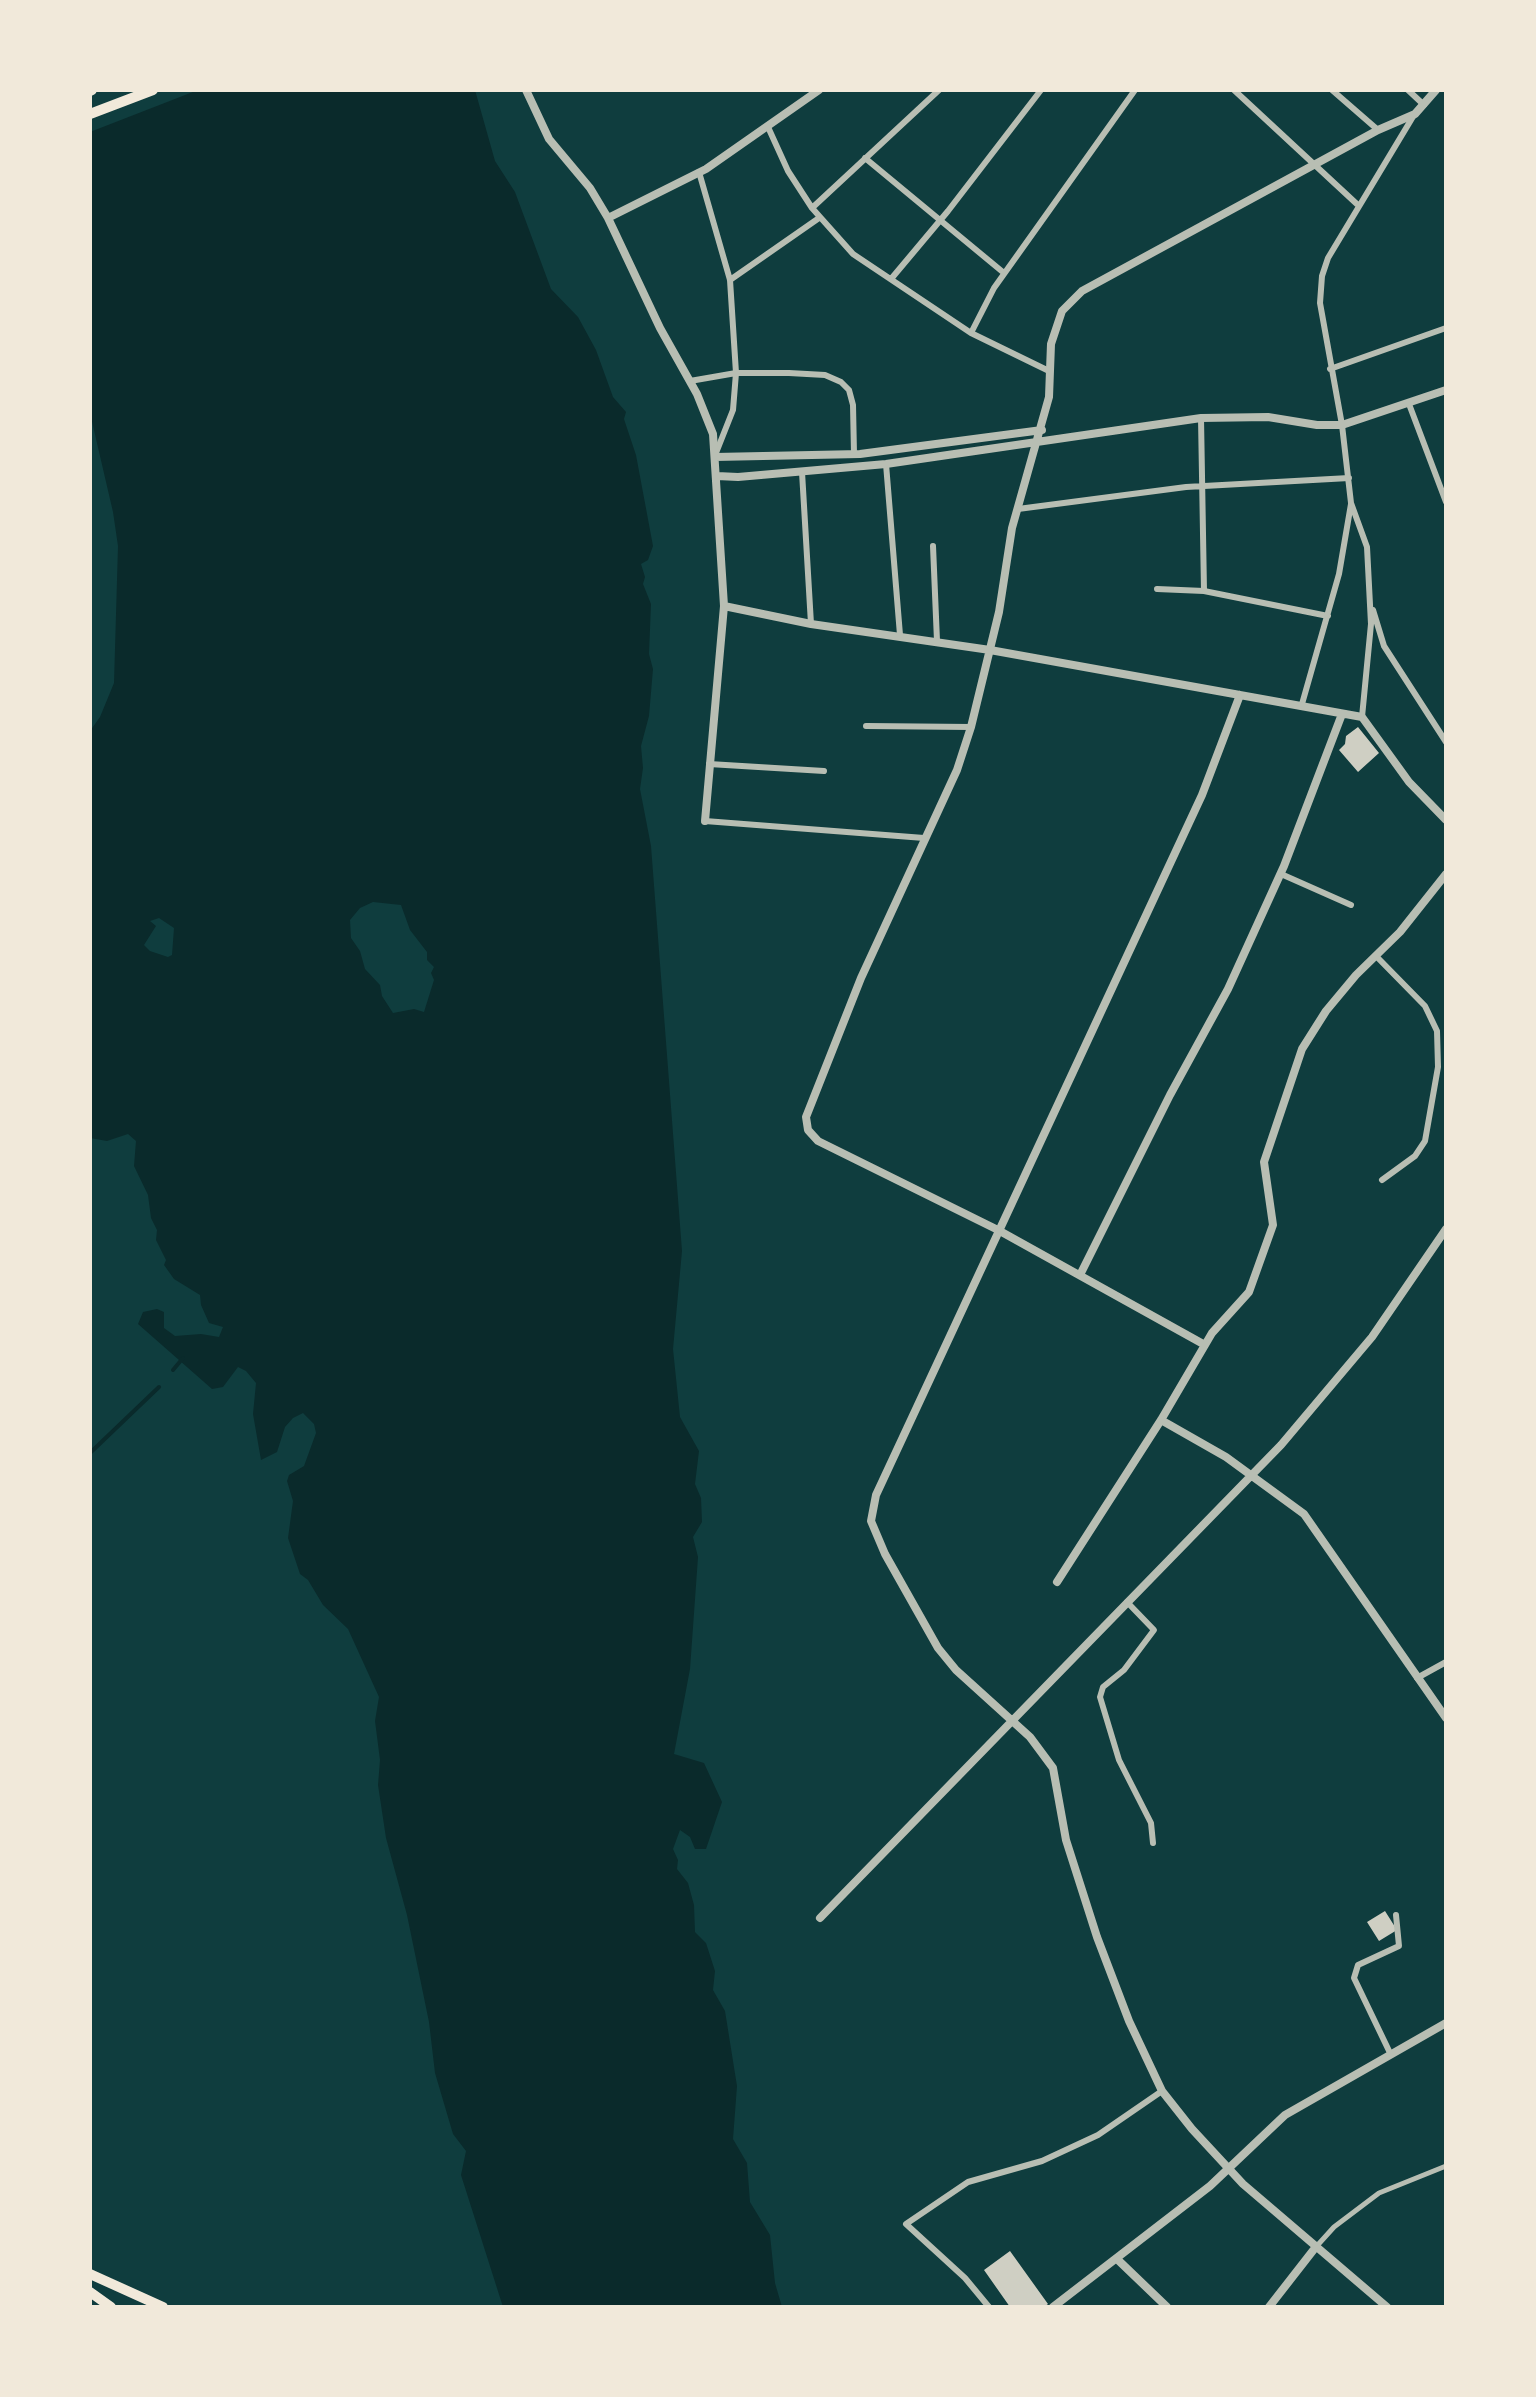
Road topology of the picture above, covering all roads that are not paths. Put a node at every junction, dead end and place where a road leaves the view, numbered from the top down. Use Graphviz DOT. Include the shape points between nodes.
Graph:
graph roads {
  1 [pos="152,90"];
  2 [pos="526,90"];
  3 [pos="818,90"];
  4 [pos="939,90"];
  5 [pos="1042,90"];
  6 [pos="1135,90"];
  7 [pos="1234,90"];
  8 [pos="1332,90"];
  9 [pos="1408,90"];
  10 [pos="1436,90"];
  11 [pos="1424,105"];
  12 [pos="90,114"];
  13 [pos="1415,114"];
  14 [pos="768,127"];
  15 [pos="1378,130"];
  16 [pos="865,158"];
  17 [pos="1314,165"];
  18 [pos="699,172"];
  19 [pos="1359,206"];
  20 [pos="812,208"];
  21 [pos="608,218"];
  22 [pos="820,218"];
  23 [pos="940,221"];
  24 [pos="1004,273"];
  25 [pos="891,279"];
  26 [pos="730,280"];
  27 [pos="1446,328"];
  28 [pos="971,334"];
  29 [pos="1330,369"];
  30 [pos="1049,372"];
  31 [pos="736,373"];
  32 [pos="690,381"];
  33 [pos="1446,390"];
  34 [pos="1409,404"];
  35 [pos="1201,418"];
  36 [pos="1342,426"];
  37 [pos="1042,430"];
  38 [pos="1039,442"];
  39 [pos="854,454"];
  40 [pos="715,457"];
  41 [pos="886,464"];
  42 [pos="802,472"];
  43 [pos="716,476"];
  44 [pos="1350,478"];
  45 [pos="1204,487"];
  46 [pos="1446,502"];
  47 [pos="1351,503"];
  48 [pos="1018,508"];
  49 [pos="933,546"];
  50 [pos="1158,589"];
  51 [pos="1204,591"];
  52 [pos="1370,600"];
  53 [pos="724,606"];
  54 [pos="1328,616"];
  55 [pos="811,624"];
  56 [pos="900,635"];
  57 [pos="936,641"];
  58 [pos="990,650"];
  59 [pos="1240,695"];
  60 [pos="1302,704"];
  61 [pos="1342,714"];
  62 [pos="1362,717"];
  63 [pos="866,726"];
  64 [pos="971,727"];
  65 [pos="1446,742"];
  66 [pos="708,764"];
  67 [pos="824,771"];
  68 [pos="1446,820"];
  69 [pos="705,821"];
  70 [pos="924,838"];
  71 [pos="1281,874"];
  72 [pos="1446,874"];
  73 [pos="1350,905"];
  74 [pos="1376,956"];
  75 [pos="1382,1180"];
  76 [pos="1446,1229"];
  77 [pos="998,1230"];
  78 [pos="1080,1275"];
  79 [pos="1205,1344"];
  80 [pos="1162,1420"];
  81 [pos="1252,1477"];
  82 [pos="1057,1582"];
  83 [pos="1126,1601"];
  84 [pos="1446,1662"];
  85 [pos="1417,1678"];
  86 [pos="1446,1718"];
  87 [pos="1014,1720"];
  88 [pos="1153,1842"];
  89 [pos="1396,1915"];
  90 [pos="820,1918"];
  91 [pos="1446,2023"];
  92 [pos="1391,2056"];
  93 [pos="1162,2091"];
  94 [pos="1446,2166"];
  95 [pos="1228,2167"];
  96 [pos="1315,2248"];
  97 [pos="1117,2259"];
  98 [pos="90,2274"];
  99 [pos="90,2292"];
  100 [pos="1381,2305"];
  101 [pos="161,2306"];
  102 [pos="111,2307"];
  103 [pos="989,2307"];
  104 [pos="1053,2307"];
  105 [pos="1167,2307"];
  106 [pos="1269,2307"];
  1 -- 12 [label="main road"];
  2 -- 21 [label="street" via="549,139"];
  3 -- 14 [label="street"];
  4 -- 16 [label="street"];
  5 -- 23 [label="street"];
  6 -- 24 [label="street"];
  7 -- 17 [label="street"];
  8 -- 15 [label="street"];
  9 -- 11 [label="street"];
  10 -- 11 [label="street"];
  11 -- 13 [label="street"];
  13 -- 15 [label="street"];
  13 -- 19 [label="street"];
  14 -- 18 [label="street"];
  14 -- 20 [label="street"];
  15 -- 17 [label="street"];
  16 -- 20 [label="street"];
  16 -- 23 [label="street"];
  17 -- 19 [label="street"];
  17 -- 30 [label="street" via="1072,297 1051,344"];
  18 -- 21 [label="street"];
  18 -- 26 [label="street"];
  19 -- 29 [label="street" via="1322,276"];
  20 -- 22 [label="street"];
  21 -- 32 [label="street"];
  22 -- 25 [label="street" via="853,254"];
  22 -- 26 [label="street"];
  23 -- 24 [label="street"];
  23 -- 25 [label="street"];
  24 -- 28 [label="street"];
  25 -- 28 [label="street"];
  26 -- 31 [label="street"];
  27 -- 29 [label="street"];
  28 -- 30 [label="street"];
  29 -- 36 [label="street"];
  30 -- 37 [label="street"];
  31 -- 32 [label="street"];
  31 -- 39 [label="street" via="825,375 840,382 853,405"];
  31 -- 40 [label="street" via="733,410"];
  32 -- 40 [label="street"];
  33 -- 34 [label="street"];
  34 -- 36 [label="street"];
  34 -- 46 [label="street"];
  35 -- 36 [label="street"];
  35 -- 38 [label="street"];
  35 -- 45 [label="street"];
  36 -- 44 [label="street"];
  37 -- 38 [label="street"];
  37 -- 39 [label="street"];
  38 -- 41 [label="street"];
  38 -- 48 [label="street"];
  39 -- 40 [label="street"];
  40 -- 43 [label="street"];
  41 -- 42 [label="street"];
  41 -- 56 [label="street"];
  42 -- 43 [label="street"];
  42 -- 55 [label="street"];
  43 -- 53 [label="street"];
  44 -- 45 [label="street"];
  44 -- 47 [label="street"];
  45 -- 48 [label="street"];
  45 -- 51 [label="street"];
  47 -- 52 [label="street" via="1367,547"];
  47 -- 54 [label="street"];
  48 -- 58 [label="street"];
  49 -- 57 [label="street"];
  50 -- 51 [label="street"];
  51 -- 54 [label="street"];
  52 -- 62 [label="street"];
  52 -- 65 [label="street" via="1384,646"];
  53 -- 55 [label="street"];
  53 -- 66 [label="street"];
  54 -- 60 [label="street"];
  55 -- 56 [label="street"];
  56 -- 57 [label="street"];
  57 -- 58 [label="street"];
  58 -- 59 [label="street"];
  58 -- 64 [label="street"];
  59 -- 60 [label="street"];
  59 -- 77 [label="street" via="1202,795"];
  60 -- 61 [label="street"];
  61 -- 62 [label="street"];
  61 -- 71 [label="street"];
  62 -- 68 [label="street"];
  63 -- 64 [label="street"];
  64 -- 70 [label="street"];
  66 -- 67 [label="street"];
  66 -- 69 [label="street"];
  69 -- 70 [label="street"];
  70 -- 77 [label="street" via="815,1088 806,1125 818,1141"];
  71 -- 73 [label="street"];
  71 -- 78 [label="street"];
  72 -- 74 [label="street"];
  74 -- 75 [label="street" via="1425,1006 1437,1031 1438,1066 1425,1141 1416,1156"];
  74 -- 79 [label="street" via="1302,1049 1264,1162 1273,1225 1260,1266 1248,1292"];
  76 -- 81 [label="street" via="1372,1336"];
  77 -- 78 [label="street"];
  77 -- 87 [label="street" via="871,1513 882,1548 938,1648"];
  78 -- 79 [label="street"];
  79 -- 80 [label="street"];
  80 -- 81 [label="street"];
  80 -- 82 [label="street"];
  81 -- 83 [label="street"];
  81 -- 85 [label="street" via="1304,1514"];
  83 -- 87 [label="street"];
  83 -- 88 [label="street" via="1154,1630 1100,1696"];
  84 -- 85 [label="street"];
  85 -- 86 [label="street"];
  87 -- 90 [label="street"];
  87 -- 93 [label="street" via="1053,1768 1066,1840 1097,1938"];
  89 -- 92 [label="street" via="1399,1946 1358,1964 1354,1978"];
  91 -- 92 [label="street"];
  92 -- 95 [label="street" via="1285,2115"];
  93 -- 95 [label="street"];
  93 -- 103 [label="street" via="1098,2135 1042,2162 968,2182 906,2224"];
  94 -- 96 [label="street" via="1379,2193"];
  95 -- 96 [label="street"];
  95 -- 97 [label="street"];
  96 -- 100 [label="street"];
  96 -- 106 [label="street"];
  97 -- 104 [label="street"];
  97 -- 105 [label="street"];
  98 -- 101 [label="main road"];
  99 -- 102 [label="main road"];
}
